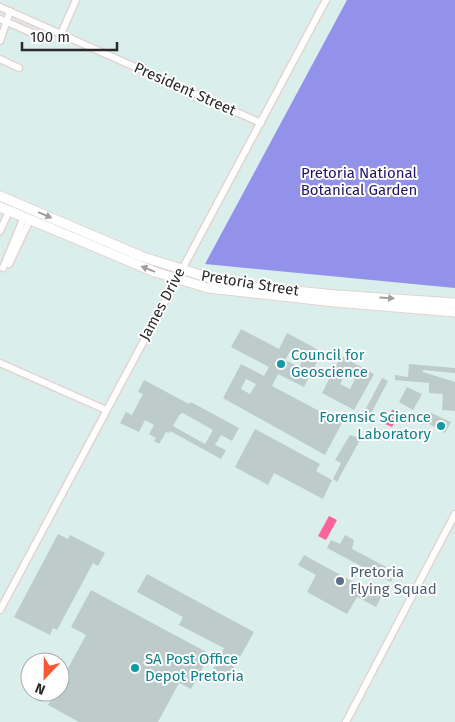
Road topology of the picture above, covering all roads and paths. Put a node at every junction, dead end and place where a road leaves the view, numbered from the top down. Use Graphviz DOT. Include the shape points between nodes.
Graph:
graph roads {
  1 [pos="76,0"];
  2 [pos="326,0"];
  3 [pos="0,7"];
  4 [pos="10,11"];
  5 [pos="3,20"];
  6 [pos="61,34"];
  7 [pos="37,35"];
  8 [pos="0,42"];
  9 [pos="0,59"];
  10 [pos="19,68"];
  11 [pos="261,123"];
  12 [pos="0,196"];
  13 [pos="4,209"];
  14 [pos="27,219"];
  15 [pos="0,231"];
  16 [pos="9,264"];
  17 [pos="3,268"];
  18 [pos="180,269"];
  19 [pos="175,280"];
  20 [pos="455,303"];
  21 [pos="455,312"];
  22 [pos="0,362"];
  23 [pos="106,410"];
  24 [pos="455,514"];
  25 [pos="0,610"];
  26 [pos="346,722"];
  1 -- 6 [label="street"];
  2 -- 11 [label="street, James Drive"];
  3 -- 4 [label="street, President Street"];
  4 -- 5 [label="street"];
  4 -- 6 [label="street, President Street"];
  5 -- 7 [label="street"];
  5 -- 8 [label="street"];
  6 -- 11 [label="street, President Street"];
  9 -- 10 [label="street"];
  11 -- 18 [label="street, James Drive"];
  12 -- 18 [label="main road, Pretoria Street, one-way" via="143,257"];
  13 -- 14 [label="main road, Pretoria Street"];
  13 -- 15 [label="street"];
  14 -- 16 [label="street"];
  14 -- 17 [label="street"];
  19 -- 14 [label="main road, Pretoria Street, one-way"];
  18 -- 19 [label="street, James Drive"];
  18 -- 20 [label="main road, Pretoria Street, one-way" via="216,280 256,286"];
  19 -- 21 [label="main road, Pretoria Street" via="233,292"];
  19 -- 23 [label="street, James Drive"];
  22 -- 23 [label="street"];
  23 -- 25 [label="street, James Drive"];
  24 -- 26 [label="street"];
}
